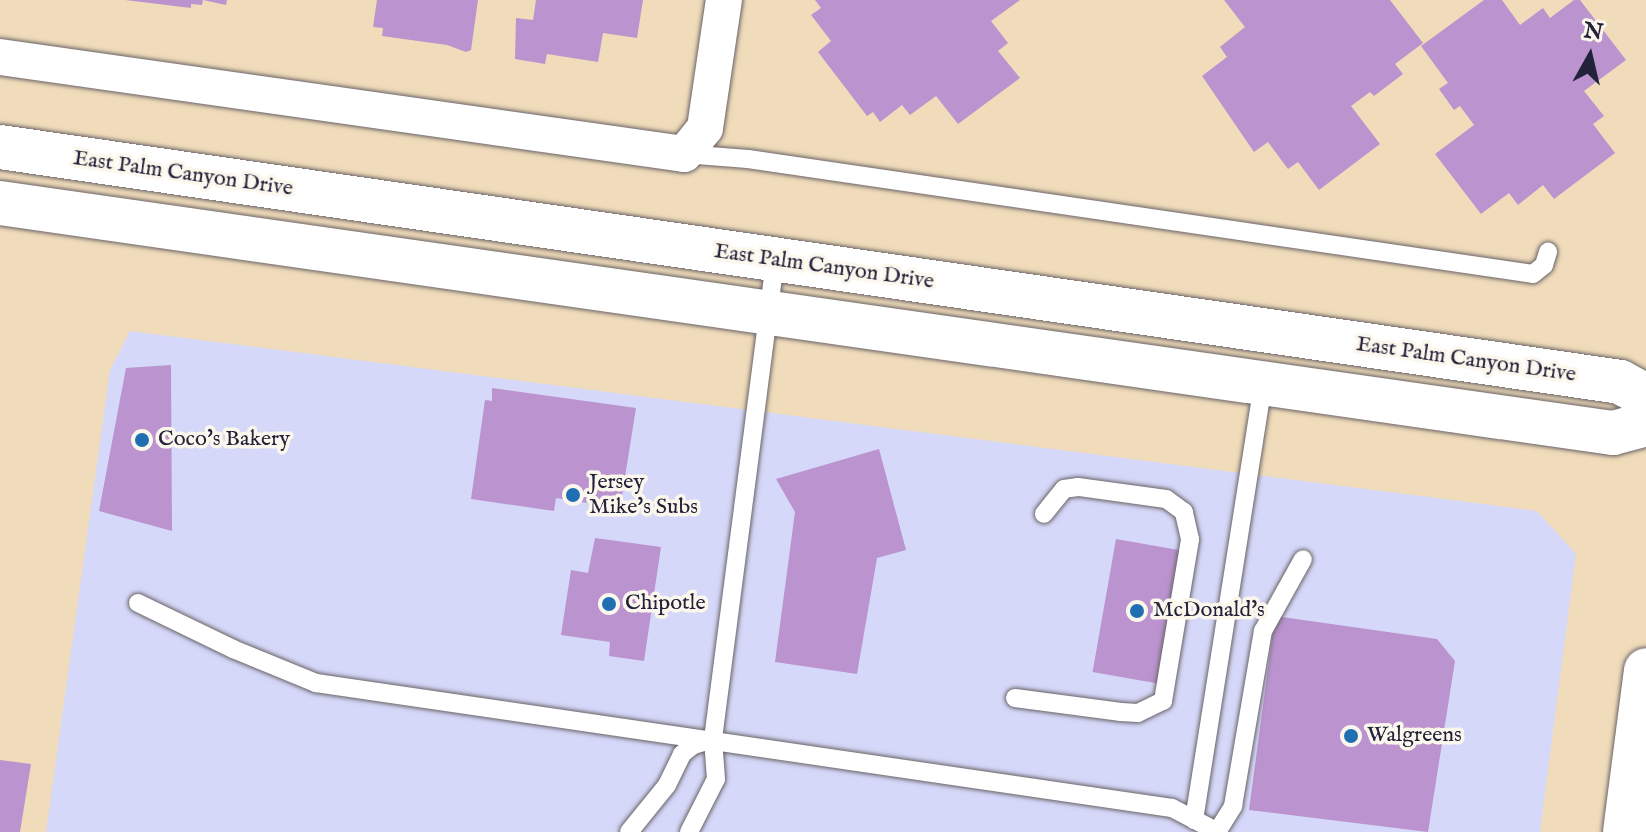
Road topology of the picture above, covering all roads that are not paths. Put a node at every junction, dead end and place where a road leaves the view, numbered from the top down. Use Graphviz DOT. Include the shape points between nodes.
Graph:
graph roads {
  1 [pos="724,0"];
  2 [pos="0,57"];
  3 [pos="0,147"];
  4 [pos="684,154"];
  5 [pos="0,203"];
  6 [pos="1548,252"];
  7 [pos="775,260"];
  8 [pos="766,312"];
  9 [pos="1263,383"];
  10 [pos="1646,396"];
  11 [pos="1646,424"];
  12 [pos="1044,514"];
  13 [pos="1303,559"];
  14 [pos="138,603"];
  15 [pos="1646,670"];
  16 [pos="1015,698"];
  17 [pos="713,739"];
  18 [pos="1194,820"];
  19 [pos="629,832"];
  20 [pos="689,832"];
  21 [pos="1217,832"];
  22 [pos="1625,832"];
  1 -- 4 [label="street" via="705,128"];
  2 -- 4 [label="street"];
  3 -- 7 [label="main road, East Palm Canyon Drive"];
  4 -- 6 [label="lane" via="748,159 1533,274 1544,265"];
  5 -- 8 [label="main road"];
  7 -- 8 [label="lane"];
  7 -- 10 [label="main road, East Palm Canyon Drive" via="1620,382"];
  8 -- 9 [label="main road"];
  8 -- 17 [label="lane"];
  9 -- 11 [label="main road" via="1613,433"];
  9 -- 18 [label="lane"];
  12 -- 16 [label="lane" via="1064,489 1078,487 1166,499 1184,512 1190,539 1163,701 1130,713"];
  13 -- 21 [label="lane" via="1263,631 1233,806"];
  14 -- 17 [label="lane" via="316,683"];
  15 -- 22 [label="main road"];
  17 -- 18 [label="lane" via="1172,808"];
  17 -- 19 [label="lane" via="682,754 667,785"];
  17 -- 20 [label="lane" via="716,779"];
  18 -- 21 [label="lane"];
}
